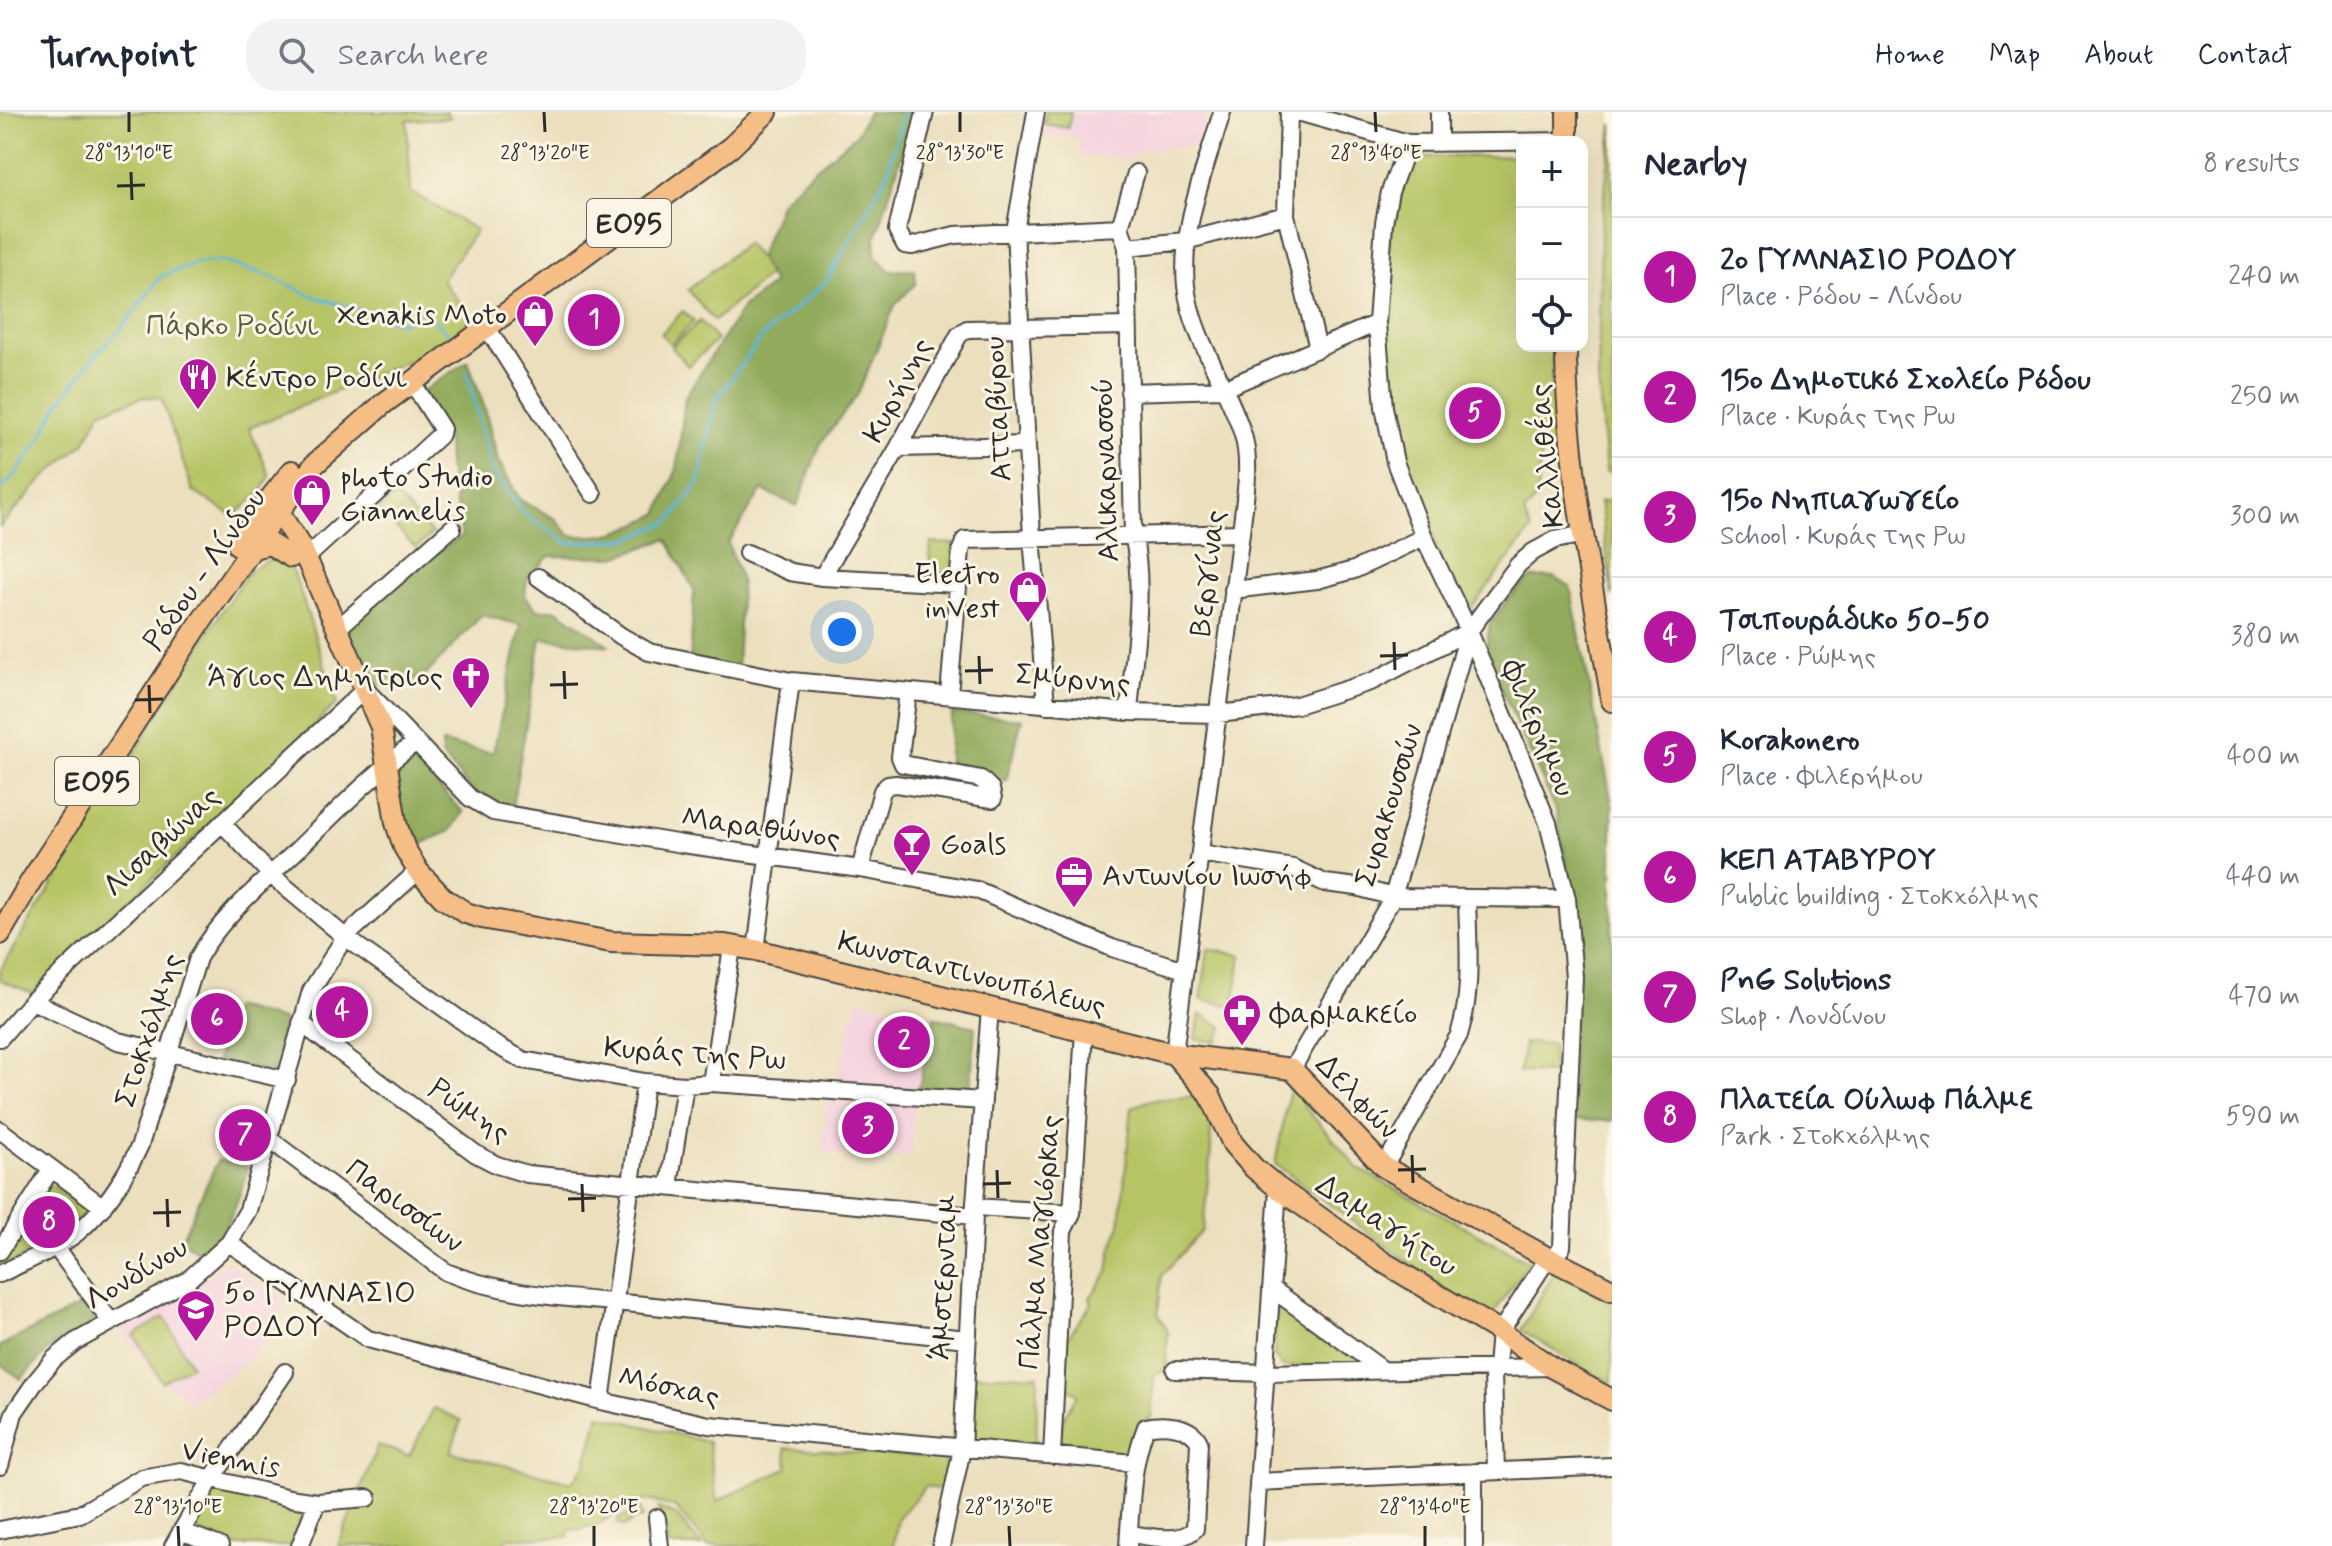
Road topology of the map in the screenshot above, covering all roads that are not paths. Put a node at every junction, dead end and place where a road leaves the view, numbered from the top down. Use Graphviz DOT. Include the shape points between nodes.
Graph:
graph roads {
  1 [pos="767,112"];
  2 [pos="925,112"];
  3 [pos="1036,112"];
  4 [pos="1222,112"];
  5 [pos="1289,112"];
  6 [pos="1298,112"];
  7 [pos="1439,112"];
  8 [pos="1567,112"];
  9 [pos="1567,136"];
  10 [pos="1516,142"];
  11 [pos="1408,143"];
  12 [pos="1439,143"];
  13 [pos="1136,173"];
  14 [pos="1286,215"];
  15 [pos="1120,227"];
  16 [pos="1015,231"];
  17 [pos="1185,241"];
  18 [pos="1127,247"];
  19 [pos="1377,323"];
  20 [pos="486,326"];
  21 [pos="1128,326"];
  22 [pos="1021,327"];
  23 [pos="1318,349"];
  24 [pos="1566,352"];
  25 [pos="412,382"];
  26 [pos="1223,389"];
  27 [pos="1129,392"];
  28 [pos="1027,445"];
  29 [pos="898,448"];
  30 [pos="296,488"];
  31 [pos="593,494"];
  32 [pos="269,516"];
  33 [pos="452,528"];
  34 [pos="1241,533"];
  35 [pos="1584,534"];
  36 [pos="1133,535"];
  37 [pos="1032,537"];
  38 [pos="1424,537"];
  39 [pos="253,548"];
  40 [pos="747,553"];
  41 [pos="300,555"];
  42 [pos="538,577"];
  43 [pos="822,577"];
  44 [pos="958,584"];
  45 [pos="1233,590"];
  46 [pos="338,628"];
  47 [pos="1469,631"];
  48 [pos="791,681"];
  49 [pos="908,692"];
  50 [pos="949,695"];
  51 [pos="362,700"];
  52 [pos="1612,701"];
  53 [pos="1046,705"];
  54 [pos="1129,712"];
  55 [pos="1218,714"];
  56 [pos="416,742"];
  57 [pos="382,769"];
  58 [pos="222,823"];
  59 [pos="1200,853"];
  60 [pos="768,856"];
  61 [pos="860,869"];
  62 [pos="414,874"];
  63 [pos="271,875"];
  64 [pos="1393,897"];
  65 [pos="1467,898"];
  66 [pos="1567,899"];
  67 [pos="0,907"];
  68 [pos="0,934"];
  69 [pos="345,937"];
  70 [pos="756,950"];
  71 [pos="731,954"];
  72 [pos="1185,970"];
  73 [pos="32,1001"];
  74 [pos="990,1008"];
  75 [pos="301,1023"];
  76 [pos="1084,1032"];
  77 [pos="0,1038"];
  78 [pos="1174,1054"];
  79 [pos="170,1055"];
  80 [pos="1235,1060"];
  81 [pos="1292,1069"];
  82 [pos="287,1080"];
  83 [pos="645,1082"];
  84 [pos="711,1083"];
  85 [pos="685,1085"];
  86 [pos="1210,1095"];
  87 [pos="983,1101"];
  88 [pos="0,1130"];
  89 [pos="269,1139"];
  90 [pos="1384,1167"];
  91 [pos="51,1169"];
  92 [pos="631,1182"];
  93 [pos="669,1186"];
  94 [pos="1278,1188"];
  95 [pos="103,1207"];
  96 [pos="974,1211"];
  97 [pos="1072,1213"];
  98 [pos="229,1243"];
  99 [pos="55,1246"];
  100 [pos="0,1251"];
  101 [pos="1548,1258"];
  102 [pos="0,1274"];
  103 [pos="1271,1288"];
  104 [pos="1612,1290"];
  105 [pos="615,1302"];
  106 [pos="111,1322"];
  107 [pos="1500,1332"];
  108 [pos="967,1339"];
  109 [pos="1497,1367"];
  110 [pos="1551,1367"];
  111 [pos="1175,1370"];
  112 [pos="1383,1370"];
  113 [pos="285,1372"];
  114 [pos="1266,1373"];
  115 [pos="1612,1400"];
  116 [pos="601,1401"];
  117 [pos="7,1409"];
  118 [pos="962,1449"];
  119 [pos="1052,1456"];
  120 [pos="1135,1463"];
  121 [pos="0,1466"];
  122 [pos="1612,1466"];
  123 [pos="1496,1471"];
  124 [pos="1474,1472"];
  125 [pos="211,1480"];
  126 [pos="1258,1482"];
  127 [pos="368,1498"];
  128 [pos="317,1502"];
  129 [pos="657,1518"];
  130 [pos="0,1530"];
  131 [pos="177,1538"];
  132 [pos="1128,1540"];
  133 [pos="220,1546"];
  134 [pos="300,1546"];
  135 [pos="660,1546"];
  136 [pos="941,1546"];
  137 [pos="1254,1546"];
  138 [pos="1474,1546"];
  1 -- 20 [label="main road, Ρόδου - Λίνδου / ΕΟ95" via="731,147"];
  2 -- 16 [label="street" via="897,230 905,245"];
  3 -- 16 [label="street, Ατταβύρου"];
  4 -- 17 [label="street, Βεργίνας"];
  5 -- 14 [label="street"];
  6 -- 11 [label="street"];
  7 -- 12 [label="street"];
  8 -- 9 [label="main road"];
  10 -- 12 [label="street"];
  11 -- 12 [label="street"];
  11 -- 19 [label="street, Φιλερήμου" via="1384,223"];
  13 -- 15 [label="street"];
  14 -- 17 [label="street"];
  14 -- 23 [label="street"];
  15 -- 16 [label="street"];
  15 -- 18 [label="street, Αλικαρνασσού"];
  16 -- 22 [label="street, Ατταβύρου"];
  17 -- 18 [label="street"];
  17 -- 26 [label="street, Βεργίνας" via="1193,316"];
  18 -- 21 [label="street, Αλικαρνασσού"];
  19 -- 23 [label="street"];
  19 -- 38 [label="street, Φιλερήμου" via="1395,462"];
  20 -- 25 [label="main road, Ρόδου - Λίνδου / ΕΟ95"];
  20 -- 31 [label="street"];
  20 -- 32 [label="main road, Ρόδου - Λίνδου / ΕΟ95" via="414,364 374,393 305,456"];
  21 -- 22 [label="street, Κυρήνης"];
  21 -- 27 [label="street, Αλικαρνασσού"];
  22 -- 28 [label="street, Ατταβύρου"];
  22 -- 29 [label="street, Κυρήνης" via="967,329 959,335"];
  23 -- 26 [label="street"];
  24 -- 35 [label="main road, Καλλιθέας" via="1566,393"];
  25 -- 30 [label="main road, Ρόδου - Λίνδου / ΕΟ95" via="330,449"];
  25 -- 41 [label="street" via="441,434"];
  26 -- 27 [label="street"];
  26 -- 34 [label="street, Βεργίνας" via="1244,436"];
  27 -- 36 [label="street, Αλικαρνασσού"];
  28 -- 29 [label="street"];
  28 -- 37 [label="street, Ατταβύρου"];
  29 -- 43 [label="street, Κυρήνης"];
  30 -- 32 [label="main road, Ρόδου - Λίνδου / ΕΟ95"];
  30 -- 41 [label="main road" via="293,508"];
  32 -- 39 [label="main road, Ρόδου - Λίνδου / ΕΟ95"];
  32 -- 41 [label="main road"];
  32 -- 67 [label="main road, Ρόδου - Λίνδου / ΕΟ95" via="185,621"];
  33 -- 46 [label="street"];
  34 -- 36 [label="street"];
  34 -- 45 [label="street, Βεργίνας"];
  35 -- 47 [label="street" via="1533,552"];
  35 -- 52 [label="main road, Καλλιθέας"];
  36 -- 37 [label="street"];
  36 -- 54 [label="street, Αλικαρνασσού" via="1137,597"];
  37 -- 44 [label="street" via="965,540"];
  37 -- 53 [label="street, Ατταβύρου"];
  38 -- 45 [label="street" via="1354,570"];
  38 -- 47 [label="street, Φιλερήμου"];
  39 -- 41 [label="main road" via="270,544"];
  39 -- 68 [label="main road, Ρόδου - Λίνδου / ΕΟ95"];
  40 -- 43 [label="street" via="790,572"];
  41 -- 46 [label="main road"];
  41 -- 51 [label="main road"];
  42 -- 48 [label="street, Σμύρνης" via="649,652"];
  43 -- 44 [label="street"];
  44 -- 50 [label="street"];
  45 -- 55 [label="street, Βεργίνας"];
  46 -- 51 [label="main road"];
  47 -- 55 [label="street, Σμύρνης" via="1373,681 1297,705"];
  47 -- 64 [label="street, Συρακουσσών"];
  47 -- 66 [label="street, Φιλερήμου" via="1548,823"];
  48 -- 49 [label="street, Σμύρνης"];
  48 -- 60 [label="street"];
  49 -- 50 [label="street, Σμύρνης"];
  49 -- 61 [label="street" via="903,764 981,779 993,799 888,785"];
  50 -- 53 [label="street, Σμύρνης"];
  51 -- 56 [label="street, Μαραθώνος"];
  51 -- 57 [label="main road, Κωνσταντινουπόλεως" via="381,727"];
  51 -- 58 [label="street, Λισαβώνας"];
  53 -- 54 [label="street, Σμύρνης"];
  54 -- 55 [label="street, Σμύρνης"];
  55 -- 59 [label="street, Βεργίνας"];
  56 -- 57 [label="street, Στοκχόλμης"];
  56 -- 60 [label="street, Μαραθώνος" via="470,798 493,812"];
  57 -- 62 [label="main road, Κωνσταντινουπόλεως"];
  57 -- 63 [label="street, Στοκχόλμης"];
  58 -- 63 [label="street, Κυράς της Ρω"];
  58 -- 73 [label="street, Λισαβώνας"];
  59 -- 64 [label="street" via="1293,868 1325,883"];
  59 -- 72 [label="street, Βεργίνας"];
  60 -- 61 [label="street, Μαραθώνος"];
  60 -- 70 [label="street"];
  61 -- 72 [label="street, Μαραθώνος" via="977,890 1112,948"];
  62 -- 69 [label="street, Λονδίνου"];
  62 -- 70 [label="main road, Κωνσταντινουπόλεως" via="453,906 482,918 611,942"];
  62 -- 71 [label="main road, Κωνσταντινουπόλεως" via="448,913 484,928 621,952"];
  63 -- 69 [label="street, Κυράς της Ρω"];
  63 -- 79 [label="street, Στοκχόλμης" via="203,950"];
  64 -- 65 [label="street"];
  64 -- 81 [label="street, Συρακουσσών"];
  65 -- 66 [label="street"];
  65 -- 90 [label="street" via="1465,1016"];
  66 -- 101 [label="street, Φιλερήμου" via="1574,977 1562,1247"];
  69 -- 75 [label="street, Λονδίνου" via="311,991"];
  69 -- 83 [label="street, Κυράς της Ρω" via="523,1060"];
  70 -- 71 [label="main road, Κωνσταντινουπόλεως"];
  70 -- 74 [label="main road, Κωνσταντινουπόλεως"];
  71 -- 84 [label="street"];
  72 -- 78 [label="street, Βεργίνας"];
  73 -- 77 [label="street, Λισαβώνας"];
  73 -- 79 [label="street" via="118,1041"];
  74 -- 76 [label="main road, Κωνσταντινουπόλεως"];
  74 -- 87 [label="street, Άμστερνταμ"];
  75 -- 82 [label="street, Λονδίνου"];
  75 -- 92 [label="street, Ρώμης" via="497,1165 527,1174"];
  76 -- 78 [label="main road, Κωνσταντινουπόλεως"];
  76 -- 97 [label="street, Πάλμα Μαγιόρκας"];
  78 -- 80 [label="main road, Δελφών"];
  78 -- 86 [label="main road, Δαμαγήτου"];
  79 -- 82 [label="street"];
  79 -- 95 [label="street, Στοκχόλμης" via="140,1145"];
  80 -- 81 [label="main road, Δελφών"];
  80 -- 86 [label="main road" via="1215,1079"];
  81 -- 90 [label="main road, Δελφών"];
  82 -- 89 [label="street, Λονδίνου"];
  83 -- 85 [label="street, Κυράς της Ρω"];
  83 -- 92 [label="street"];
  84 -- 85 [label="street, Κυράς της Ρω"];
  84 -- 87 [label="street, Κυράς της Ρω"];
  85 -- 93 [label="street"];
  86 -- 94 [label="main road, Δαμαγήτου" via="1233,1144"];
  87 -- 96 [label="street, Άμστερνταμ"];
  88 -- 91 [label="street"];
  89 -- 98 [label="street, Λονδίνου" via="248,1210"];
  89 -- 105 [label="street, Παρισσίων" via="446,1272 493,1287"];
  90 -- 101 [label="main road, Δελφών"];
  91 -- 95 [label="street"];
  91 -- 100 [label="street"];
  92 -- 93 [label="street, Ρώμης"];
  92 -- 105 [label="street"];
  93 -- 96 [label="street, Ρώμης"];
  94 -- 103 [label="street"];
  94 -- 107 [label="main road, Δαμαγήτου" via="1383,1262"];
  95 -- 99 [label="street, Στοκχόλμης"];
  96 -- 97 [label="street, Ρώμης"];
  96 -- 108 [label="street, Άμστερνταμ"];
  97 -- 119 [label="street, Πάλμα Μαγιόρκας" via="1063,1231"];
  98 -- 106 [label="street, Λονδίνου" via="188,1280"];
  98 -- 116 [label="street, Μόσχας" via="368,1339"];
  99 -- 102 [label="street, Στοκχόλμης"];
  99 -- 106 [label="street"];
  101 -- 104 [label="main road, Δελφών"];
  101 -- 107 [label="street, Φιλερήμου"];
  103 -- 112 [label="street"];
  103 -- 114 [label="street"];
  105 -- 108 [label="street, Παρισσίων"];
  105 -- 116 [label="street"];
  106 -- 117 [label="street, Λονδίνου" via="54,1359"];
  107 -- 109 [label="street"];
  107 -- 110 [label="main road, Δαμαγήτου"];
  108 -- 118 [label="street, Άμστερνταμ"];
  109 -- 110 [label="street"];
  109 -- 112 [label="street"];
  109 -- 123 [label="street"];
  110 -- 115 [label="main road, Δαμαγήτου"];
  111 -- 114 [label="street"];
  112 -- 114 [label="street"];
  113 -- 125 [label="street"];
  114 -- 126 [label="street"];
  116 -- 118 [label="street, Μόσχας" via="709,1425"];
  117 -- 121 [label="street, Λονδίνου"];
  118 -- 119 [label="street, Μόσχας"];
  118 -- 136 [label="street, Άμστερνταμ"];
  119 -- 120 [label="street, Μόσχας"];
  120 -- 132 [label="street"];
  120 -- 132 [label="street" via="1146,1427 1186,1429 1199,1442 1195,1529 1175,1539"];
  122 -- 123 [label="street"];
  123 -- 124 [label="street"];
  124 -- 126 [label="street"];
  124 -- 138 [label="street"];
  125 -- 128 [label="street, Viennis"];
  125 -- 130 [label="street, Viennis" via="181,1471 141,1478 80,1514"];
  125 -- 131 [label="street"];
  126 -- 137 [label="street"];
  127 -- 128 [label="street, Viennis"];
  128 -- 134 [label="street"];
  129 -- 135 [label="street"];
  131 -- 133 [label="street"];
}
